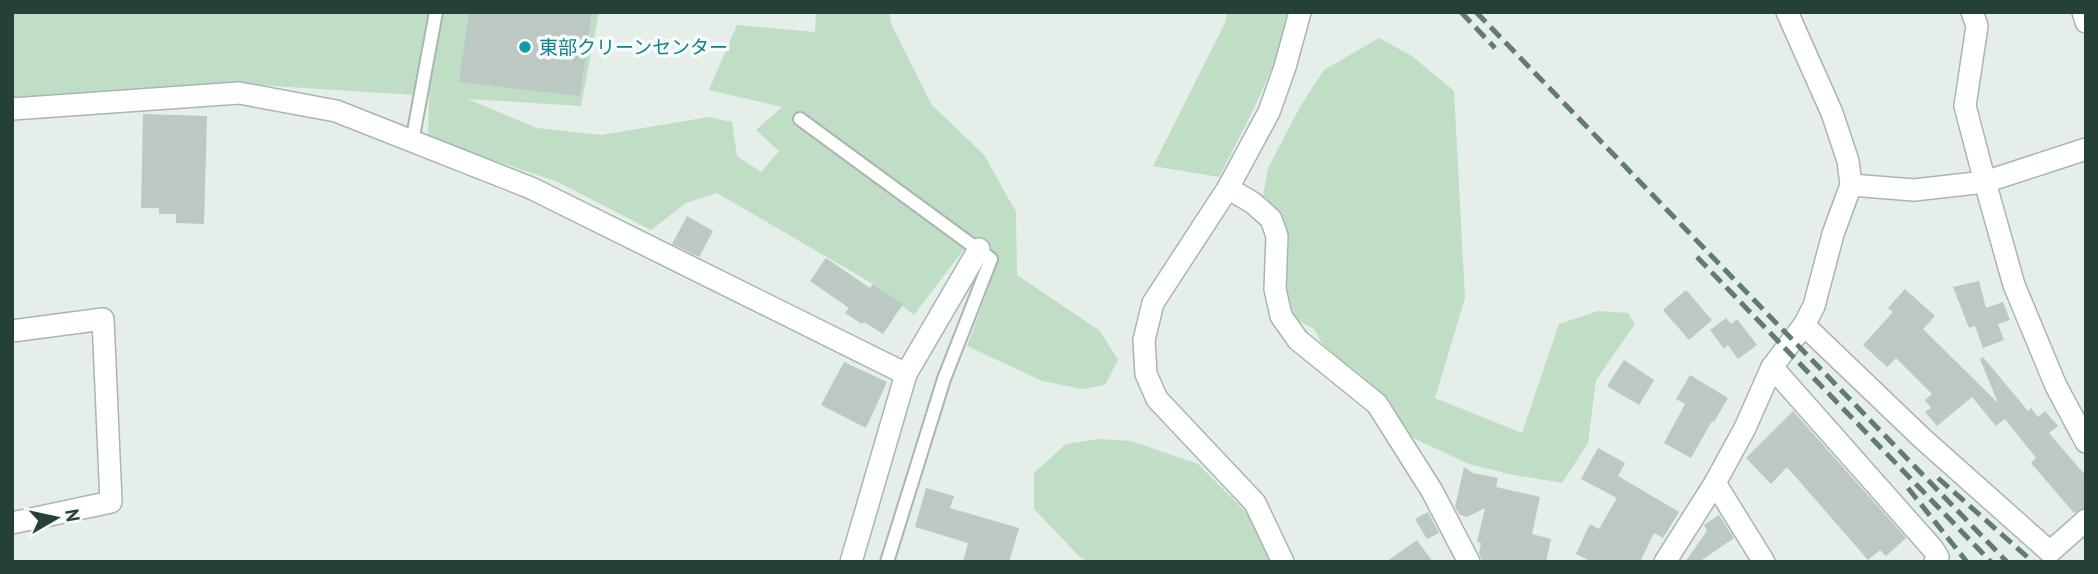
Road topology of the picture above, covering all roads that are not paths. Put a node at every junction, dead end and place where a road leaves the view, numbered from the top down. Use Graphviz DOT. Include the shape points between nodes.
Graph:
graph roads {
  1 [pos="436,12"];
  2 [pos="1300,12"];
  3 [pos="1787,12"];
  4 [pos="1972,12"];
  5 [pos="2083,12"];
  6 [pos="2086,22"];
  7 [pos="12,109"];
  8 [pos="800,119"];
  9 [pos="412,142"];
  10 [pos="2086,149"];
  11 [pos="1985,182"];
  12 [pos="1851,185"];
  13 [pos="1228,188"];
  14 [pos="979,249"];
  15 [pos="1804,325"];
  16 [pos="12,331"];
  17 [pos="1772,366"];
  18 [pos="906,374"];
  19 [pos="2086,442"];
  20 [pos="1715,483"];
  21 [pos="2086,520"];
  22 [pos="12,523"];
  23 [pos="851,562"];
  24 [pos="887,562"];
  25 [pos="1283,562"];
  26 [pos="1469,562"];
  27 [pos="1665,562"];
  28 [pos="1764,562"];
  29 [pos="1935,562"];
  1 -- 9 [label="lane"];
  2 -- 13 [label="street" via="1269,112"];
  3 -- 12 [label="street" via="1832,113"];
  4 -- 11 [label="street" via="1977,26 1965,106"];
  5 -- 6 [label="street"];
  7 -- 9 [label="street" via="239,93 336,111"];
  8 -- 14 [label="lane"];
  9 -- 18 [label="street" via="531,188"];
  10 -- 11 [label="street"];
  11 -- 12 [label="street" via="1914,190"];
  11 -- 19 [label="street" via="2014,285 2056,386"];
  12 -- 15 [label="street"];
  13 -- 25 [label="street" via="1153,303 1144,340 1146,374 1157,399 1255,503"];
  13 -- 26 [label="street" via="1271,219 1280,316 1298,340 1377,404 1432,491"];
  14 -- 18 [label="street"];
  14 -- 24 [label="lane" via="991,259 989,269 944,379"];
  15 -- 17 [label="street"];
  15 -- 21 [label="street" via="2050,552"];
  16 -- 22 [label="street" via="103,319 111,502"];
  17 -- 20 [label="street"];
  17 -- 29 [label="street" via="1933,549 1938,557"];
  18 -- 23 [label="street"];
  20 -- 27 [label="street"];
  20 -- 28 [label="street"];
}
